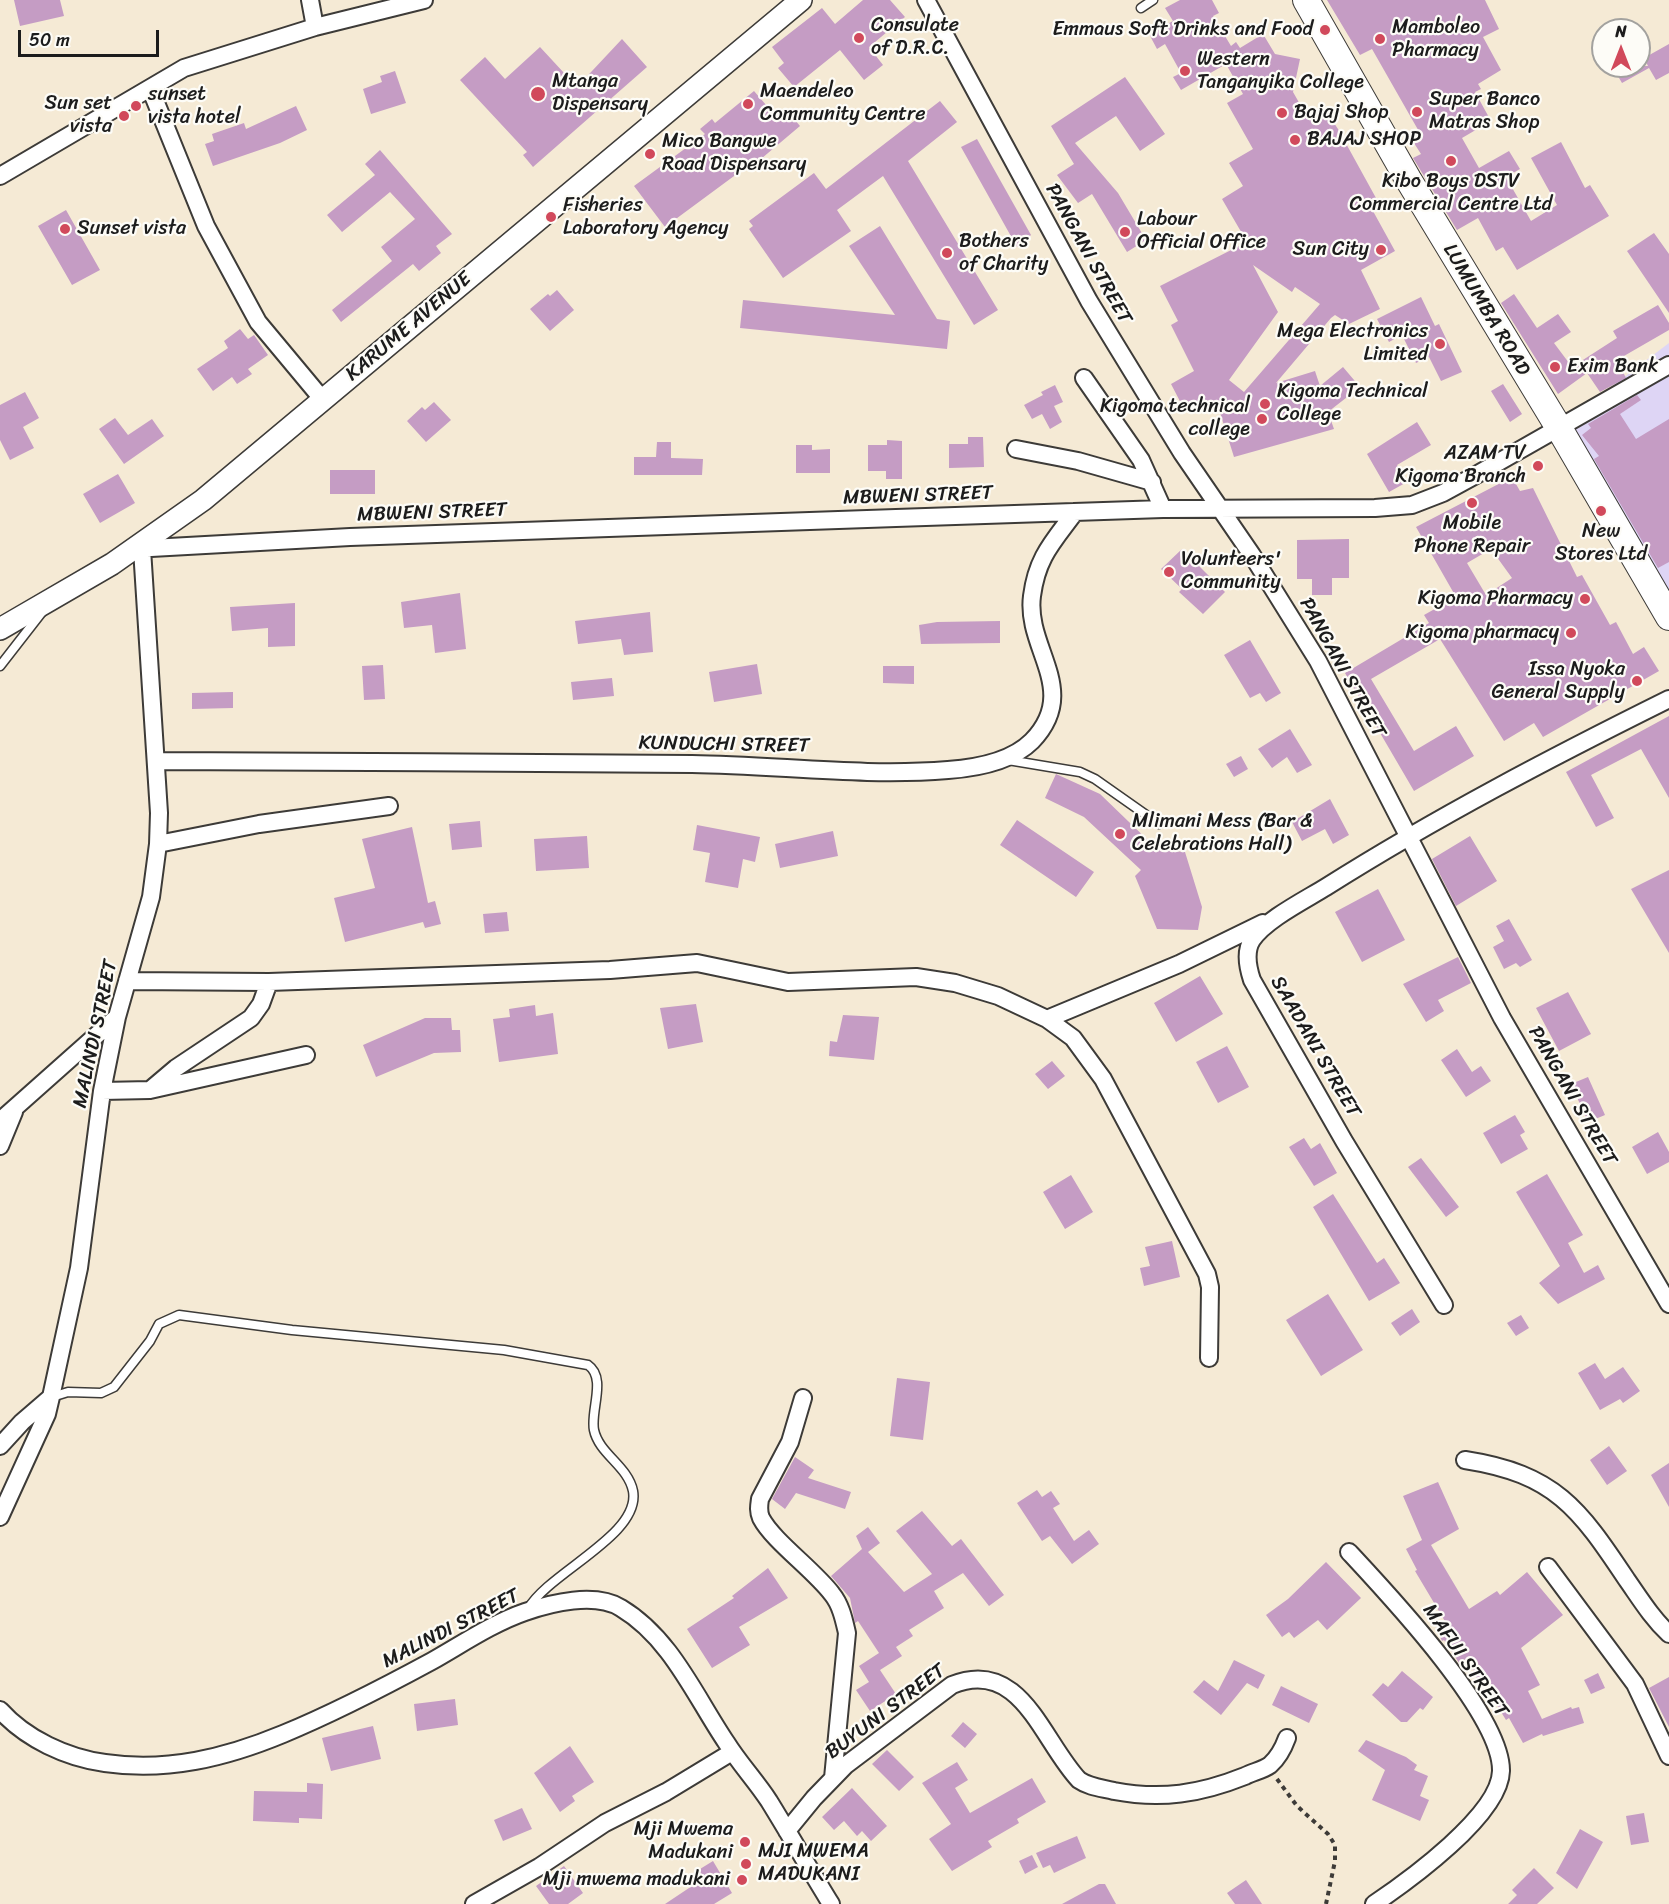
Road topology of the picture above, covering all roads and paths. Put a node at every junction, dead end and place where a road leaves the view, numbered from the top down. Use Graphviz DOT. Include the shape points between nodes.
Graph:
graph roads {
  1 [pos="310,0"];
  2 [pos="424,0"];
  3 [pos="801,0"];
  4 [pos="926,0"];
  5 [pos="1153,0"];
  6 [pos="1306,0"];
  7 [pos="1141,8"];
  8 [pos="315,27"];
  9 [pos="150,88"];
  10 [pos="0,176"];
  11 [pos="1669,365"];
  12 [pos="1084,378"];
  13 [pos="323,400"];
  14 [pos="1558,428"];
  15 [pos="1016,449"];
  16 [pos="1152,482"];
  17 [pos="1163,509"];
  18 [pos="1221,510"];
  19 [pos="1075,512"];
  20 [pos="137,549"];
  21 [pos="51,599"];
  22 [pos="1669,618"];
  23 [pos="0,629"];
  24 [pos="0,666"];
  25 [pos="1669,699"];
  26 [pos="1002,760"];
  27 [pos="157,761"];
  28 [pos="389,806"];
  29 [pos="1159,824"];
  30 [pos="1408,835"];
  31 [pos="158,844"];
  32 [pos="1288,911"];
  33 [pos="127,981"];
  34 [pos="268,982"];
  35 [pos="117,1017"];
  36 [pos="1047,1019"];
  37 [pos="306,1055"];
  38 [pos="150,1090"];
  39 [pos="102,1091"];
  40 [pos="15,1108"];
  41 [pos="0,1121"];
  42 [pos="0,1146"];
  43 [pos="1669,1304"];
  44 [pos="1444,1305"];
  45 [pos="1209,1358"];
  46 [pos="51,1397"];
  47 [pos="803,1398"];
  48 [pos="0,1446"];
  49 [pos="1464,1460"];
  50 [pos="0,1517"];
  51 [pos="1350,1552"];
  52 [pos="1548,1567"];
  53 [pos="526,1612"];
  54 [pos="1669,1634"];
  55 [pos="0,1710"];
  56 [pos="1287,1738"];
  57 [pos="732,1752"];
  58 [pos="1669,1756"];
  59 [pos="1268,1767"];
  60 [pos="833,1778"];
  61 [pos="787,1831"];
  62 [pos="474,1904"];
  63 [pos="831,1904"];
  64 [pos="1326,1904"];
  65 [pos="1374,1904"];
  1 -- 8 [label="street"];
  2 -- 8 [label="street"];
  3 -- 13 [label="street, KARUME AVENUE"];
  4 -- 18 [label="street, PANGANI STREET" via="1089,301"];
  5 -- 7 [label="lane"];
  6 -- 14 [label="main road, LUMUMBA ROAD" via="1408,180"];
  8 -- 9 [label="street" via="184,68"];
  9 -- 10 [label="street"];
  9 -- 13 [label="street" via="206,226 258,322"];
  11 -- 14 [label="street, MBWENI STREET"];
  12 -- 16 [label="street" via="1125,433"];
  13 -- 20 [label="street, KARUME AVENUE" via="203,500"];
  14 -- 18 [label="street, MBWENI STREET" via="1443,493 1412,505"];
  14 -- 22 [label="main road, LUMUMBA ROAD"];
  15 -- 16 [label="street"];
  16 -- 17 [label="street"];
  17 -- 18 [label="street, MBWENI STREET"];
  17 -- 19 [label="street, MBWENI STREET"];
  18 -- 30 [label="street, PANGANI STREET" via="1318,661"];
  19 -- 20 [label="street, MBWENI STREET" via="350,537"];
  19 -- 26 [label="street, KUNDUCHI STREET" via="1041,558 1032,598 1033,622 1053,683 1050,716 1032,742"];
  20 -- 21 [label="street, KARUME AVENUE"];
  20 -- 27 [label="street, MALINDI STREET"];
  21 -- 23 [label="street, KARUME AVENUE"];
  21 -- 24 [label="lane"];
  25 -- 30 [label="street, SAADANI STREET"];
  26 -- 27 [label="street, KUNDUCHI STREET" via="952,770 885,773 712,764"];
  26 -- 29 [label="lane" via="1080,772"];
  27 -- 31 [label="street, MALINDI STREET"];
  28 -- 31 [label="street" via="259,824"];
  30 -- 32 [label="street, SAADANI STREET"];
  30 -- 43 [label="street, PANGANI STREET" via="1502,1018"];
  31 -- 33 [label="street, MALINDI STREET" via="151,897"];
  32 -- 36 [label="street" via="1179,964"];
  32 -- 44 [label="street, SAADANI STREET" via="1252,940 1248,958 1252,980"];
  33 -- 34 [label="street"];
  33 -- 35 [label="street, MALINDI STREET"];
  34 -- 36 [label="street" via="610,970 697,963 788,982 916,977 955,983 999,996"];
  34 -- 38 [label="street" via="261,1004 251,1018"];
  35 -- 39 [label="street, MALINDI STREET"];
  35 -- 40 [label="street"];
  36 -- 45 [label="street" via="1073,1038 1102,1079 1207,1274"];
  37 -- 38 [label="street"];
  38 -- 39 [label="street"];
  39 -- 46 [label="street, MALINDI STREET" via="79,1268"];
  40 -- 41 [label="street"];
  40 -- 42 [label="street"];
  46 -- 48 [label="street"];
  46 -- 50 [label="street, MALINDI STREET"];
  46 -- 53 [label="lane" via="101,1393 114,1387 159,1324 179,1315 504,1350 588,1365 597,1380 596,1436 626,1475 633,1490 632,1512 603,1544 547,1585"];
  47 -- 60 [label="street" via="790,1442 758,1509 772,1532 834,1596 842,1612 847,1633"];
  49 -- 54 [label="street" via="1521,1473 1546,1485 1569,1503 1606,1548 1654,1621"];
  51 -- 65 [label="street, MAFUI STREET" via="1400,1607 1490,1728 1501,1772 1481,1813 1413,1877"];
  52 -- 58 [label="street" via="1635,1684"];
  53 -- 55 [label="street, MALINDI STREET" via="283,1734 184,1765 127,1766 74,1757 33,1736"];
  53 -- 57 [label="street, MALINDI STREET" via="573,1601 603,1601 621,1608 674,1658"];
  56 -- 59 [label="street"];
  57 -- 61 [label="street, MALINDI STREET"];
  57 -- 62 [label="street" via="605,1823"];
  59 -- 60 [label="street, BUYUNI STREET" via="1202,1791 1173,1796 1144,1796 1086,1785 1073,1774 1011,1689 992,1680 973,1678 952,1684"];
  59 -- 64 [label="path" via="1297,1806 1335,1845"];
  60 -- 61 [label="street, BUYUNI STREET"];
  61 -- 63 [label="street, MALINDI STREET"];
}
